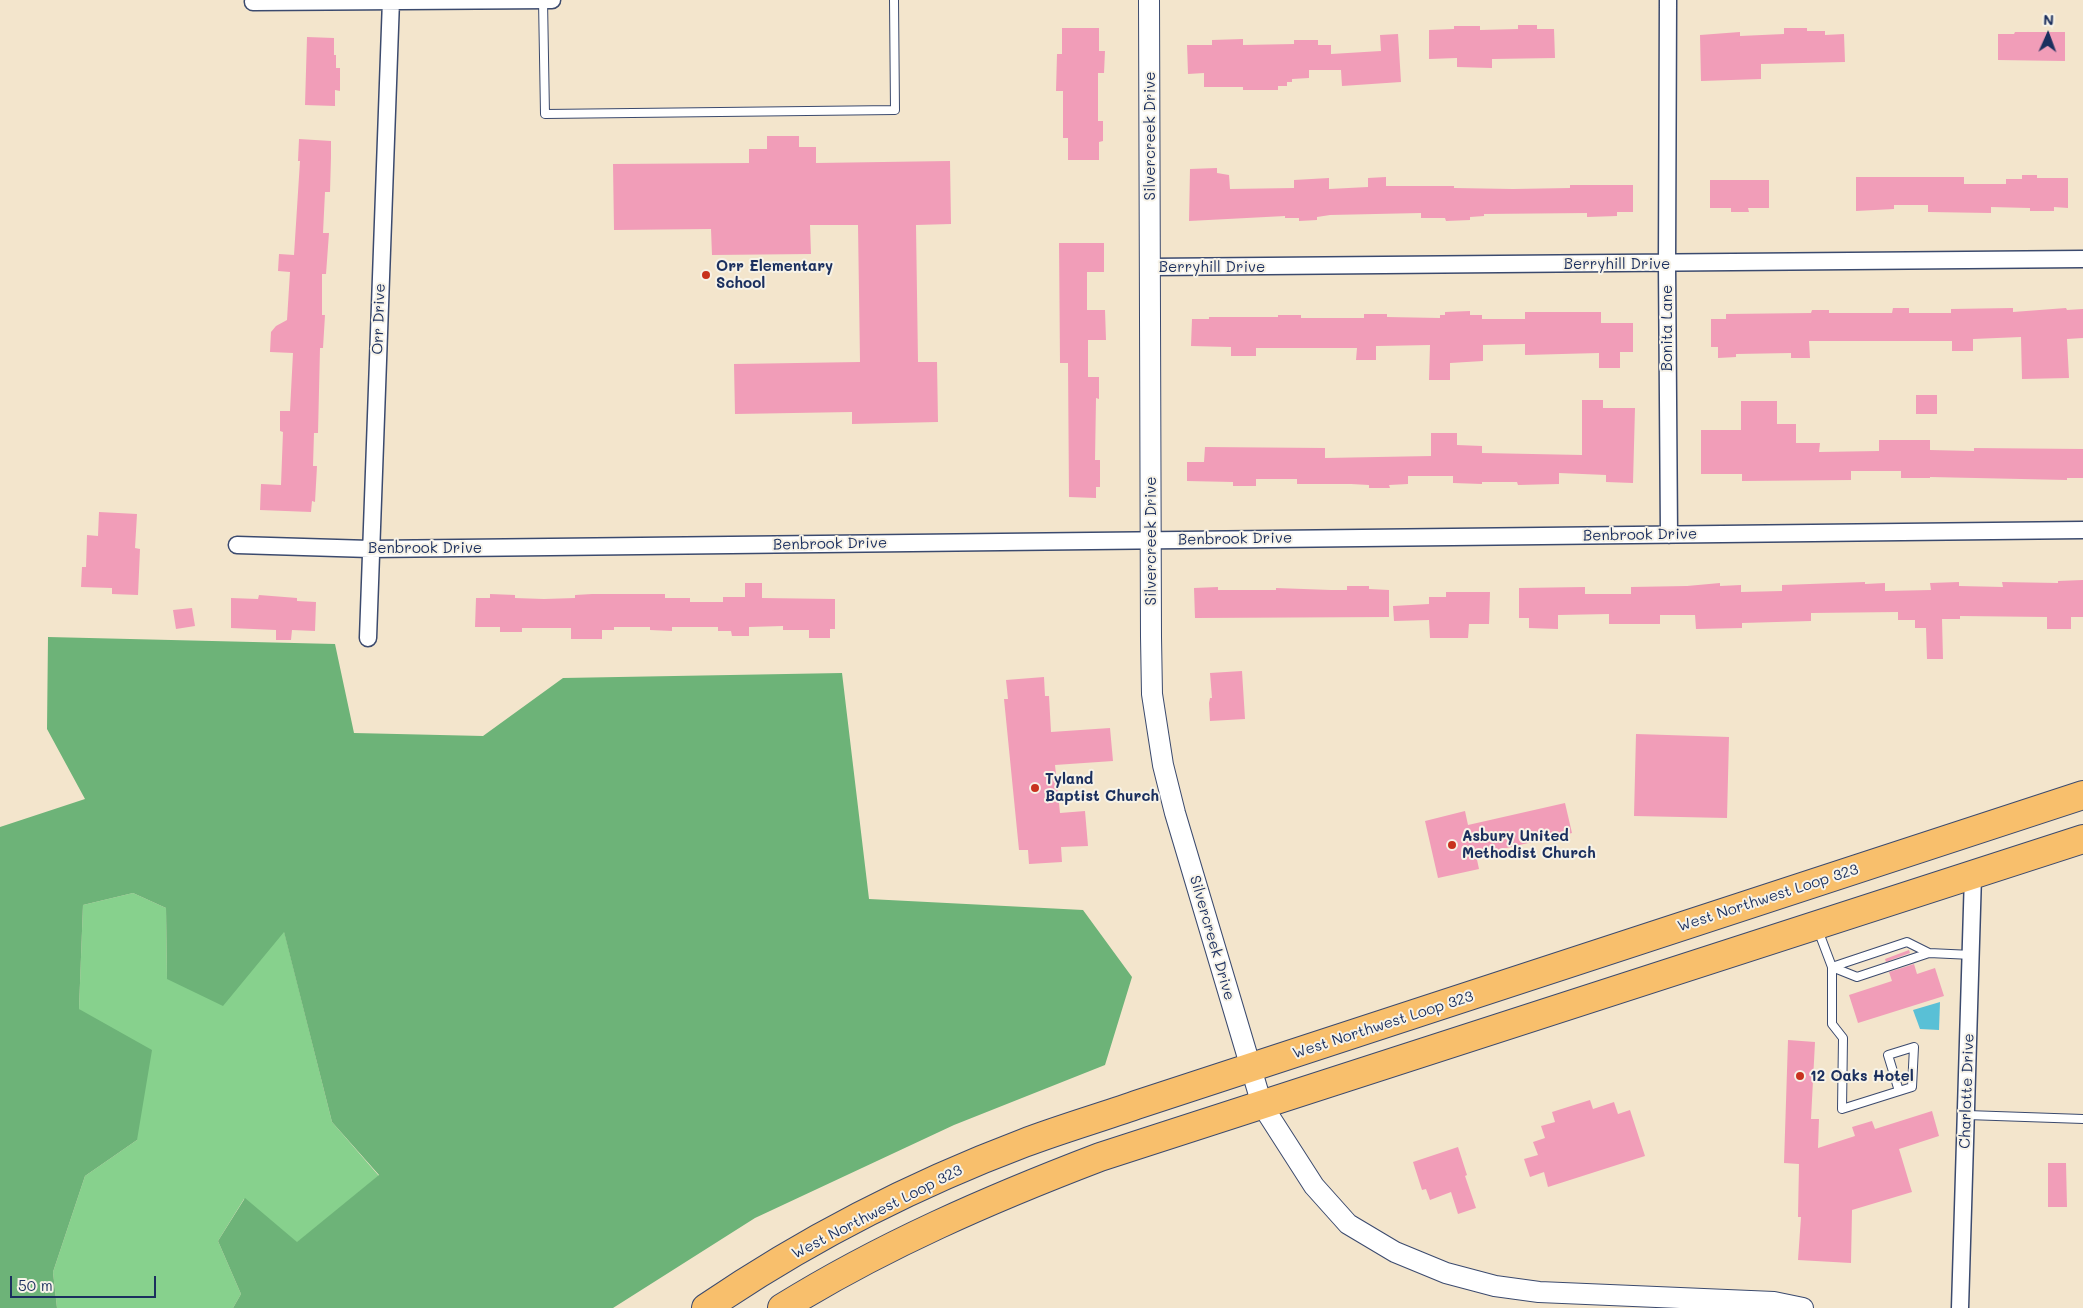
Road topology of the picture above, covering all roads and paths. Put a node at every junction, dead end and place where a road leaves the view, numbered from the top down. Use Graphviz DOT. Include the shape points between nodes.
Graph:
graph roads {
  1 [pos="543,0"];
  2 [pos="552,0"];
  3 [pos="894,0"];
  4 [pos="1149,0"];
  5 [pos="1668,0"];
  6 [pos="390,1"];
  7 [pos="253,2"];
  8 [pos="2083,259"];
  9 [pos="1667,264"];
  10 [pos="1150,267"];
  11 [pos="2083,530"];
  12 [pos="1669,535"];
  13 [pos="1151,540"];
  14 [pos="237,545"];
  15 [pos="370,549"];
  16 [pos="368,638"];
  17 [pos="2083,795"];
  18 [pos="2083,814"];
  19 [pos="2083,839"];
  20 [pos="1973,875"];
  21 [pos="1817,926"];
  22 [pos="1929,953"];
  23 [pos="1972,955"];
  24 [pos="1832,967"];
  25 [pos="1251,1068"];
  26 [pos="1899,1091"];
  27 [pos="1262,1105"];
  28 [pos="1966,1115"];
  29 [pos="2083,1119"];
  30 [pos="706,1308"];
  31 [pos="782,1308"];
  32 [pos="1803,1308"];
  33 [pos="1960,1308"];
  1 -- 2 [label="street"];
  1 -- 3 [label="lane" via="545,114 895,110"];
  1 -- 6 [label="street"];
  4 -- 10 [label="street, Silvercreek Drive"];
  5 -- 9 [label="street, Bonita Lane"];
  6 -- 7 [label="street"];
  6 -- 15 [label="street, Orr Drive"];
  8 -- 9 [label="street, Berryhill Drive"];
  9 -- 10 [label="street, Berryhill Drive"];
  9 -- 12 [label="street, Bonita Lane"];
  10 -- 13 [label="street, Silvercreek Drive"];
  11 -- 12 [label="street, Benbrook Drive"];
  12 -- 13 [label="street, Benbrook Drive"];
  13 -- 15 [label="street, Benbrook Drive"];
  13 -- 25 [label="street, Silvercreek Drive" via="1152,687 1158,739 1175,813"];
  14 -- 15 [label="street, Benbrook Drive"];
  15 -- 16 [label="street, Orr Drive"];
  17 -- 25 [label="highway, West Northwest Loop 323"];
  18 -- 20 [label="highway" via="1974,849 1970,854"];
  19 -- 20 [label="highway"];
  20 -- 21 [label="highway"];
  20 -- 23 [label="street, Charlotte Drive"];
  21 -- 24 [label="lane"];
  21 -- 27 [label="highway"];
  22 -- 23 [label="lane"];
  22 -- 24 [label="lane" via="1857,977"];
  22 -- 24 [label="lane" via="1907,942"];
  23 -- 28 [label="street, Charlotte Drive"];
  24 -- 26 [label="lane" via="1832,1024 1843,1038 1842,1110"];
  25 -- 27 [label="street"];
  25 -- 30 [label="highway, West Northwest Loop 323" via="1024,1143 925,1185 828,1234"];
  26 -- 26 [label="lane" via="1912,1087 1914,1047 1888,1055"];
  27 -- 31 [label="highway" via="1100,1157 971,1208 851,1268"];
  27 -- 32 [label="street" via="1314,1186 1348,1224 1395,1252 1446,1273 1495,1286 1540,1292 1774,1302"];
  28 -- 29 [label="lane"];
  28 -- 33 [label="street, Charlotte Drive"];
}
